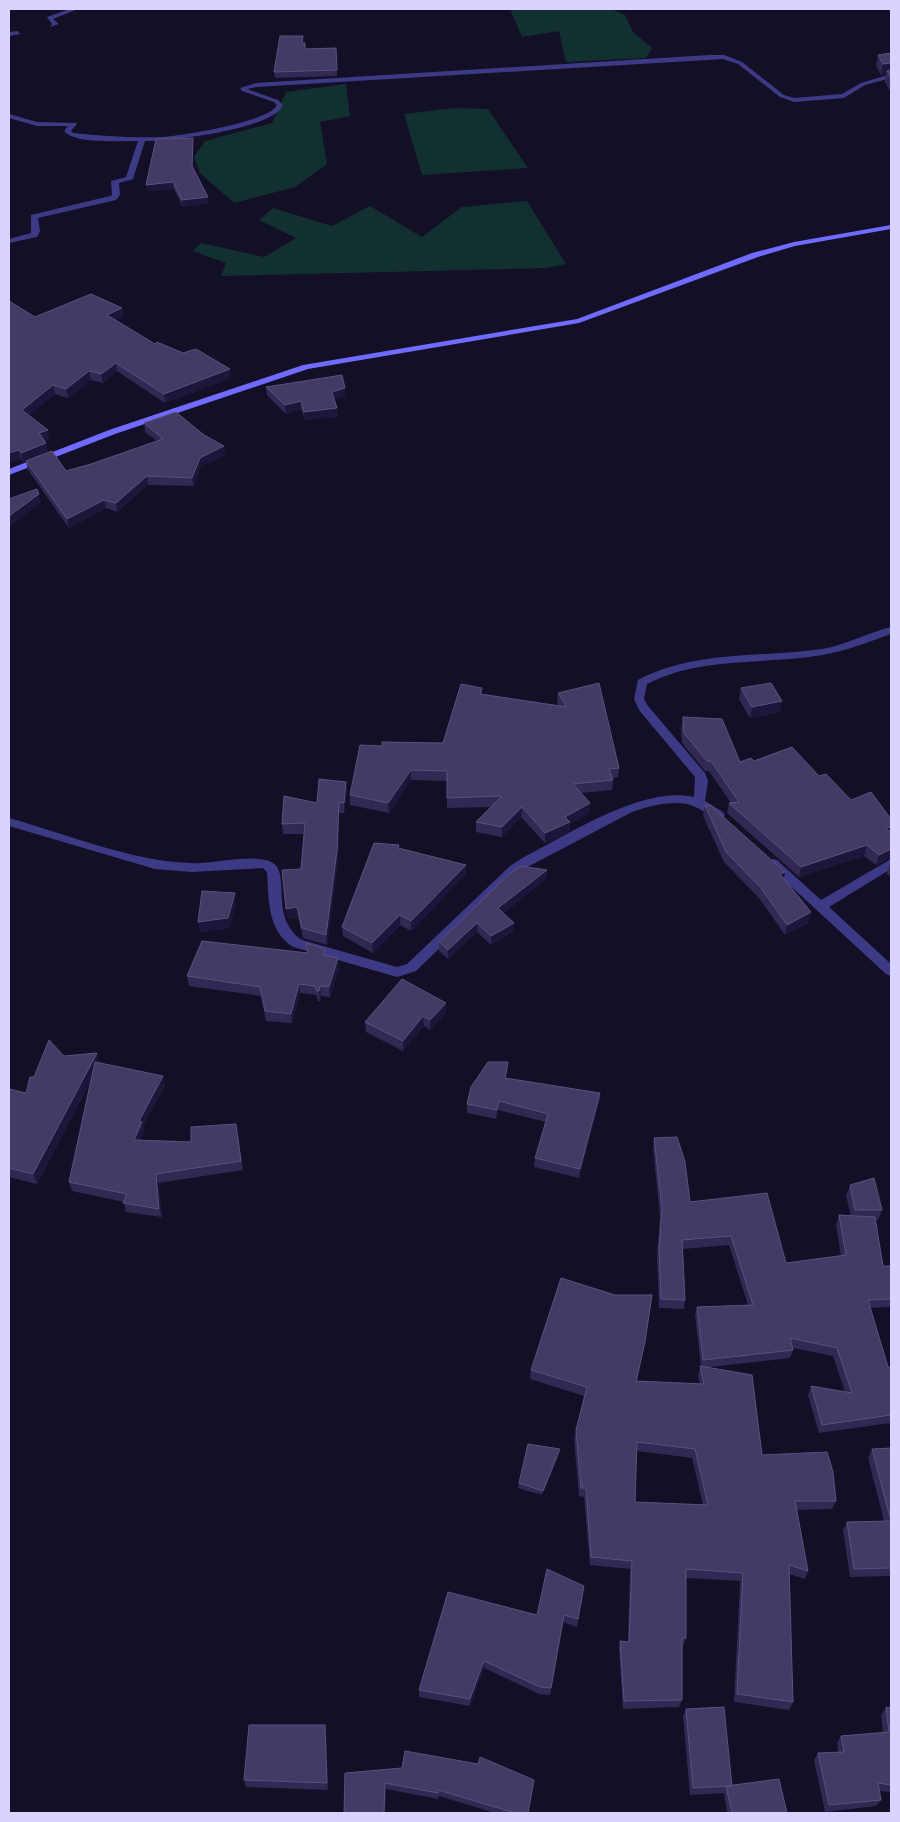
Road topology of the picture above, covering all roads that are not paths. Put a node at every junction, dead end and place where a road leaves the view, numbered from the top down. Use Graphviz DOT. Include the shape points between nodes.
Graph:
graph roads {
  1 [pos="75,9"];
  2 [pos="52,26"];
  3 [pos="18,33"];
  4 [pos="9,34"];
  5 [pos="891,76"];
  6 [pos="9,116"];
  7 [pos="142,140"];
  8 [pos="891,227"];
  9 [pos="9,242"];
  10 [pos="9,472"];
  11 [pos="891,630"];
  12 [pos="699,801"];
  13 [pos="725,820"];
  14 [pos="9,822"];
  15 [pos="762,854"];
  16 [pos="891,863"];
  17 [pos="820,907"];
  18 [pos="891,971"];
  1 -- 2 [label="street" via="49,18 56,24"];
  3 -- 4 [label="street"];
  5 -- 7 [label="street" via="863,84 848,95 799,100 782,96 740,62 724,57 256,85 243,88 276,101 279,109 262,119 239,126"];
  6 -- 7 [label="street" via="37,124 74,124 67,131 71,135"];
  7 -- 9 [label="street" via="129,179 115,181 116,196 35,216 32,218 34,234"];
  8 -- 10 [label="street" via="794,244 755,255 579,321 306,367 112,432"];
  11 -- 12 [label="street" via="824,652 681,666 652,675 642,682 639,698 643,708 700,776"];
  12 -- 13 [label="street"];
  12 -- 14 [label="street" via="680,798 640,804 528,860 499,882 412,968 397,972 288,940 279,926 273,870 267,865 245,863 192,868 156,865"];
  15 -- 17 [label="street"];
  16 -- 17 [label="street"];
  17 -- 18 [label="street"];
}
